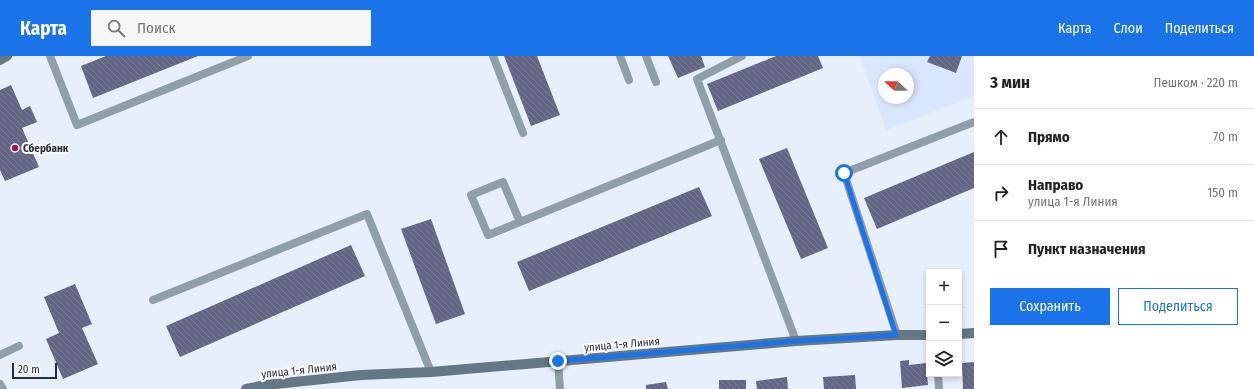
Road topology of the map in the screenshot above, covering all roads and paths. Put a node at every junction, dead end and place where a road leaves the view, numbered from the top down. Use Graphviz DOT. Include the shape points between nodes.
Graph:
graph roads {
  1 [pos="7,56"];
  2 [pos="50,56"];
  3 [pos="248,56"];
  4 [pos="493,56"];
  5 [pos="620,56"];
  6 [pos="646,56"];
  7 [pos="742,56"];
  8 [pos="0,60"];
  9 [pos="629,80"];
  10 [pos="656,82"];
  11 [pos="974,122"];
  12 [pos="523,133"];
  13 [pos="721,140"];
  14 [pos="520,222"];
  15 [pos="153,300"];
  16 [pos="974,333"];
  17 [pos="962,334"];
  18 [pos="896,335"];
  19 [pos="926,335"];
  20 [pos="796,341"];
  21 [pos="19,346"];
  22 [pos="0,355"];
  23 [pos="558,361"];
  24 [pos="431,372"];
  25 [pos="938,377"];
  26 [pos="0,384"];
  27 [pos="266,387"];
  28 [pos="3,389"];
  29 [pos="246,389"];
  30 [pos="560,389"];
  31 [pos="939,389"];
  1 -- 8 [label="main road"];
  2 -- 3 [label="lane" via="77,125"];
  4 -- 12 [label="lane"];
  5 -- 9 [label="lane"];
  6 -- 10 [label="lane"];
  7 -- 13 [label="lane" via="697,79"];
  11 -- 18 [label="lane" via="844,173"];
  13 -- 14 [label="lane"];
  13 -- 20 [label="lane"];
  14 -- 14 [label="lane" via="488,235 472,195 503,182"];
  15 -- 24 [label="lane" via="367,214"];
  16 -- 17 [label="main road"];
  18 -- 19 [label="main road, улица 1-я Линия"];
  18 -- 20 [label="main road, улица 1-я Линия"];
  20 -- 23 [label="main road, улица 1-я Линия"];
  21 -- 22 [label="lane"];
  23 -- 24 [label="main road, улица 1-я Линия"];
  23 -- 30 [label="lane"];
  24 -- 27 [label="main road, улица 1-я Линия" via="361,375"];
  25 -- 31 [label="lane"];
  26 -- 28 [label="lane"];
  27 -- 29 [label="main road, улица 1-я Линия"];
}
